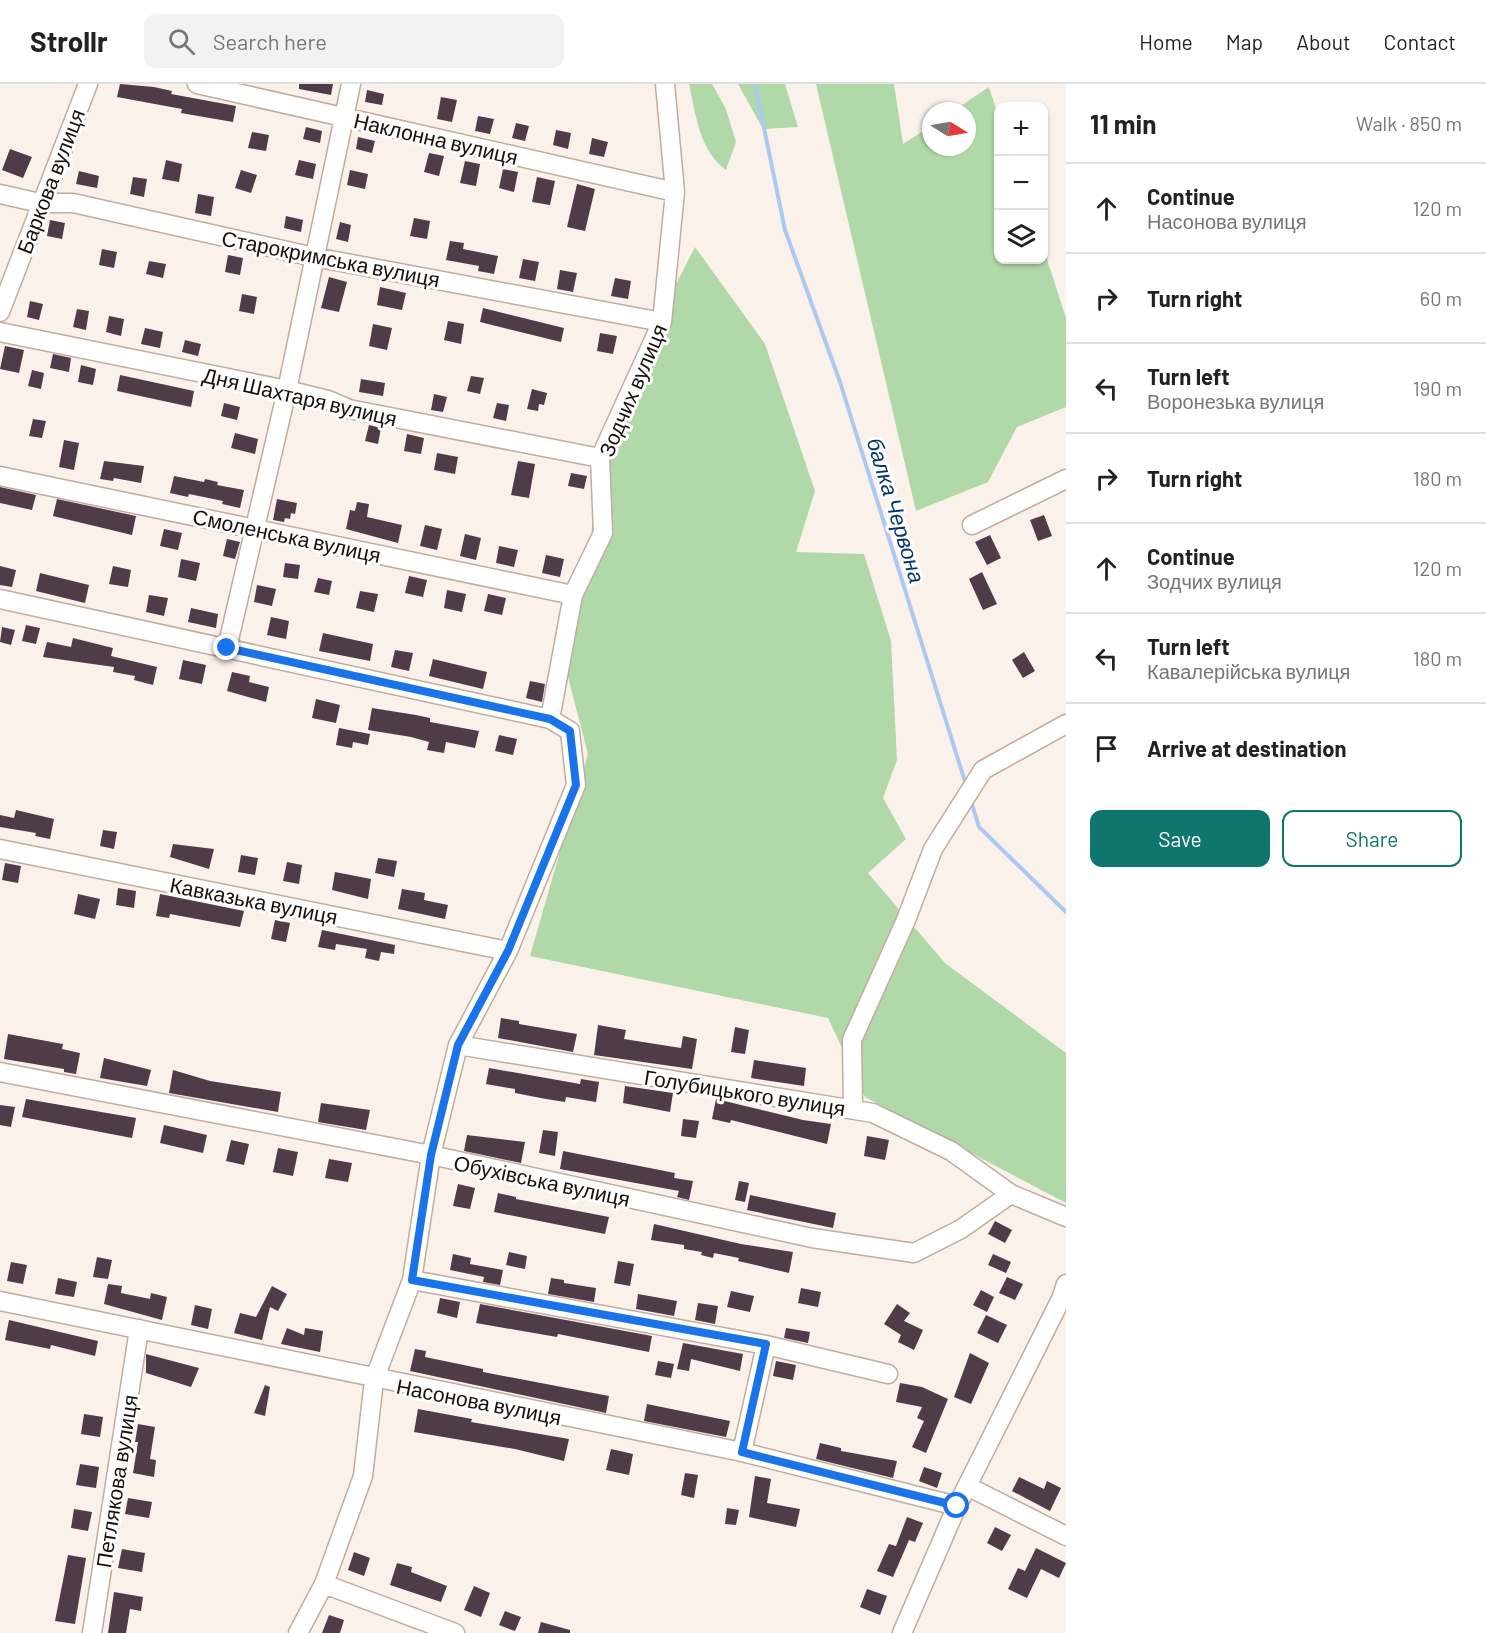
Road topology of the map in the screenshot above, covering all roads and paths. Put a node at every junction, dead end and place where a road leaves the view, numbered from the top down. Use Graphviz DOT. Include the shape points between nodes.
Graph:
graph roads {
  1 [pos="88,84"];
  2 [pos="197,84"];
  3 [pos="351,84"];
  4 [pos="665,84"];
  5 [pos="343,117"];
  6 [pos="675,192"];
  7 [pos="0,194"];
  8 [pos="40,203"];
  9 [pos="314,257"];
  10 [pos="0,312"];
  11 [pos="662,322"];
  12 [pos="0,332"];
  13 [pos="286,390"];
  14 [pos="600,458"];
  15 [pos="0,476"];
  16 [pos="1066,478"];
  17 [pos="972,525"];
  18 [pos="255,529"];
  19 [pos="573,594"];
  20 [pos="0,599"];
  21 [pos="227,648"];
  22 [pos="550,719"];
  23 [pos="1066,724"];
  24 [pos="0,849"];
  25 [pos="508,951"];
  26 [pos="458,1045"];
  27 [pos="0,1072"];
  28 [pos="853,1109"];
  29 [pos="431,1155"];
  30 [pos="1011,1194"];
  31 [pos="1066,1217"];
  32 [pos="412,1280"];
  33 [pos="1066,1284"];
  34 [pos="0,1301"];
  35 [pos="139,1329"];
  36 [pos="766,1344"];
  37 [pos="888,1374"];
  38 [pos="374,1380"];
  39 [pos="742,1452"];
  40 [pos="967,1486"];
  41 [pos="957,1506"];
  42 [pos="1066,1536"];
  43 [pos="324,1584"];
  44 [pos="92,1633"];
  45 [pos="298,1633"];
  46 [pos="455,1633"];
  47 [pos="902,1633"];
  1 -- 8 [label="street, Баркова вулиця"];
  2 -- 5 [label="street, Наклонна вулиця"];
  3 -- 5 [label="street"];
  4 -- 6 [label="street, Зодчих вулиця"];
  5 -- 6 [label="street, Наклонна вулиця"];
  5 -- 9 [label="street"];
  6 -- 11 [label="street, Зодчих вулиця"];
  7 -- 8 [label="street, Старокримська вулиця"];
  8 -- 9 [label="street, Старокримська вулиця" via="73,203"];
  8 -- 10 [label="street, Баркова вулиця"];
  9 -- 11 [label="street, Старокримська вулиця"];
  9 -- 13 [label="street"];
  11 -- 14 [label="street, Зодчих вулиця"];
  12 -- 13 [label="street, Дня Шахтаря вулиця"];
  13 -- 14 [label="street, Дня Шахтаря вулиця" via="349,409"];
  13 -- 18 [label="street"];
  14 -- 19 [label="street, Зодчих вулиця" via="603,533"];
  15 -- 18 [label="street, Смоленська вулиця"];
  16 -- 17 [label="street"];
  18 -- 19 [label="street, Смоленська вулиця"];
  18 -- 21 [label="street"];
  19 -- 22 [label="street, Зодчих вулиця"];
  20 -- 21 [label="street"];
  21 -- 22 [label="street"];
  22 -- 25 [label="street" via="570,731 576,785"];
  23 -- 28 [label="street" via="983,770 933,849 852,1041"];
  24 -- 25 [label="street, Кавказька вулиця"];
  25 -- 26 [label="street"];
  26 -- 28 [label="street, Голубицького вулиця"];
  26 -- 29 [label="street"];
  27 -- 29 [label="street, Обухівська вулиця"];
  28 -- 30 [label="street, Голубицького вулиця" via="873,1113 951,1151"];
  29 -- 30 [label="street, Обухівська вулиця" via="812,1238 914,1253 962,1229"];
  29 -- 32 [label="street"];
  30 -- 31 [label="street"];
  32 -- 36 [label="street"];
  32 -- 38 [label="street"];
  33 -- 40 [label="street"];
  34 -- 35 [label="street, Насонова вулиця"];
  35 -- 38 [label="street, Насонова вулиця"];
  35 -- 44 [label="street, Петлякова вулиця"];
  36 -- 37 [label="street"];
  36 -- 39 [label="street"];
  38 -- 39 [label="street, Насонова вулиця"];
  38 -- 43 [label="street" via="363,1476"];
  39 -- 41 [label="street, Насонова вулиця"];
  40 -- 41 [label="street"];
  40 -- 42 [label="street"];
  41 -- 47 [label="street"];
  43 -- 45 [label="street"];
  43 -- 46 [label="street"];
}
